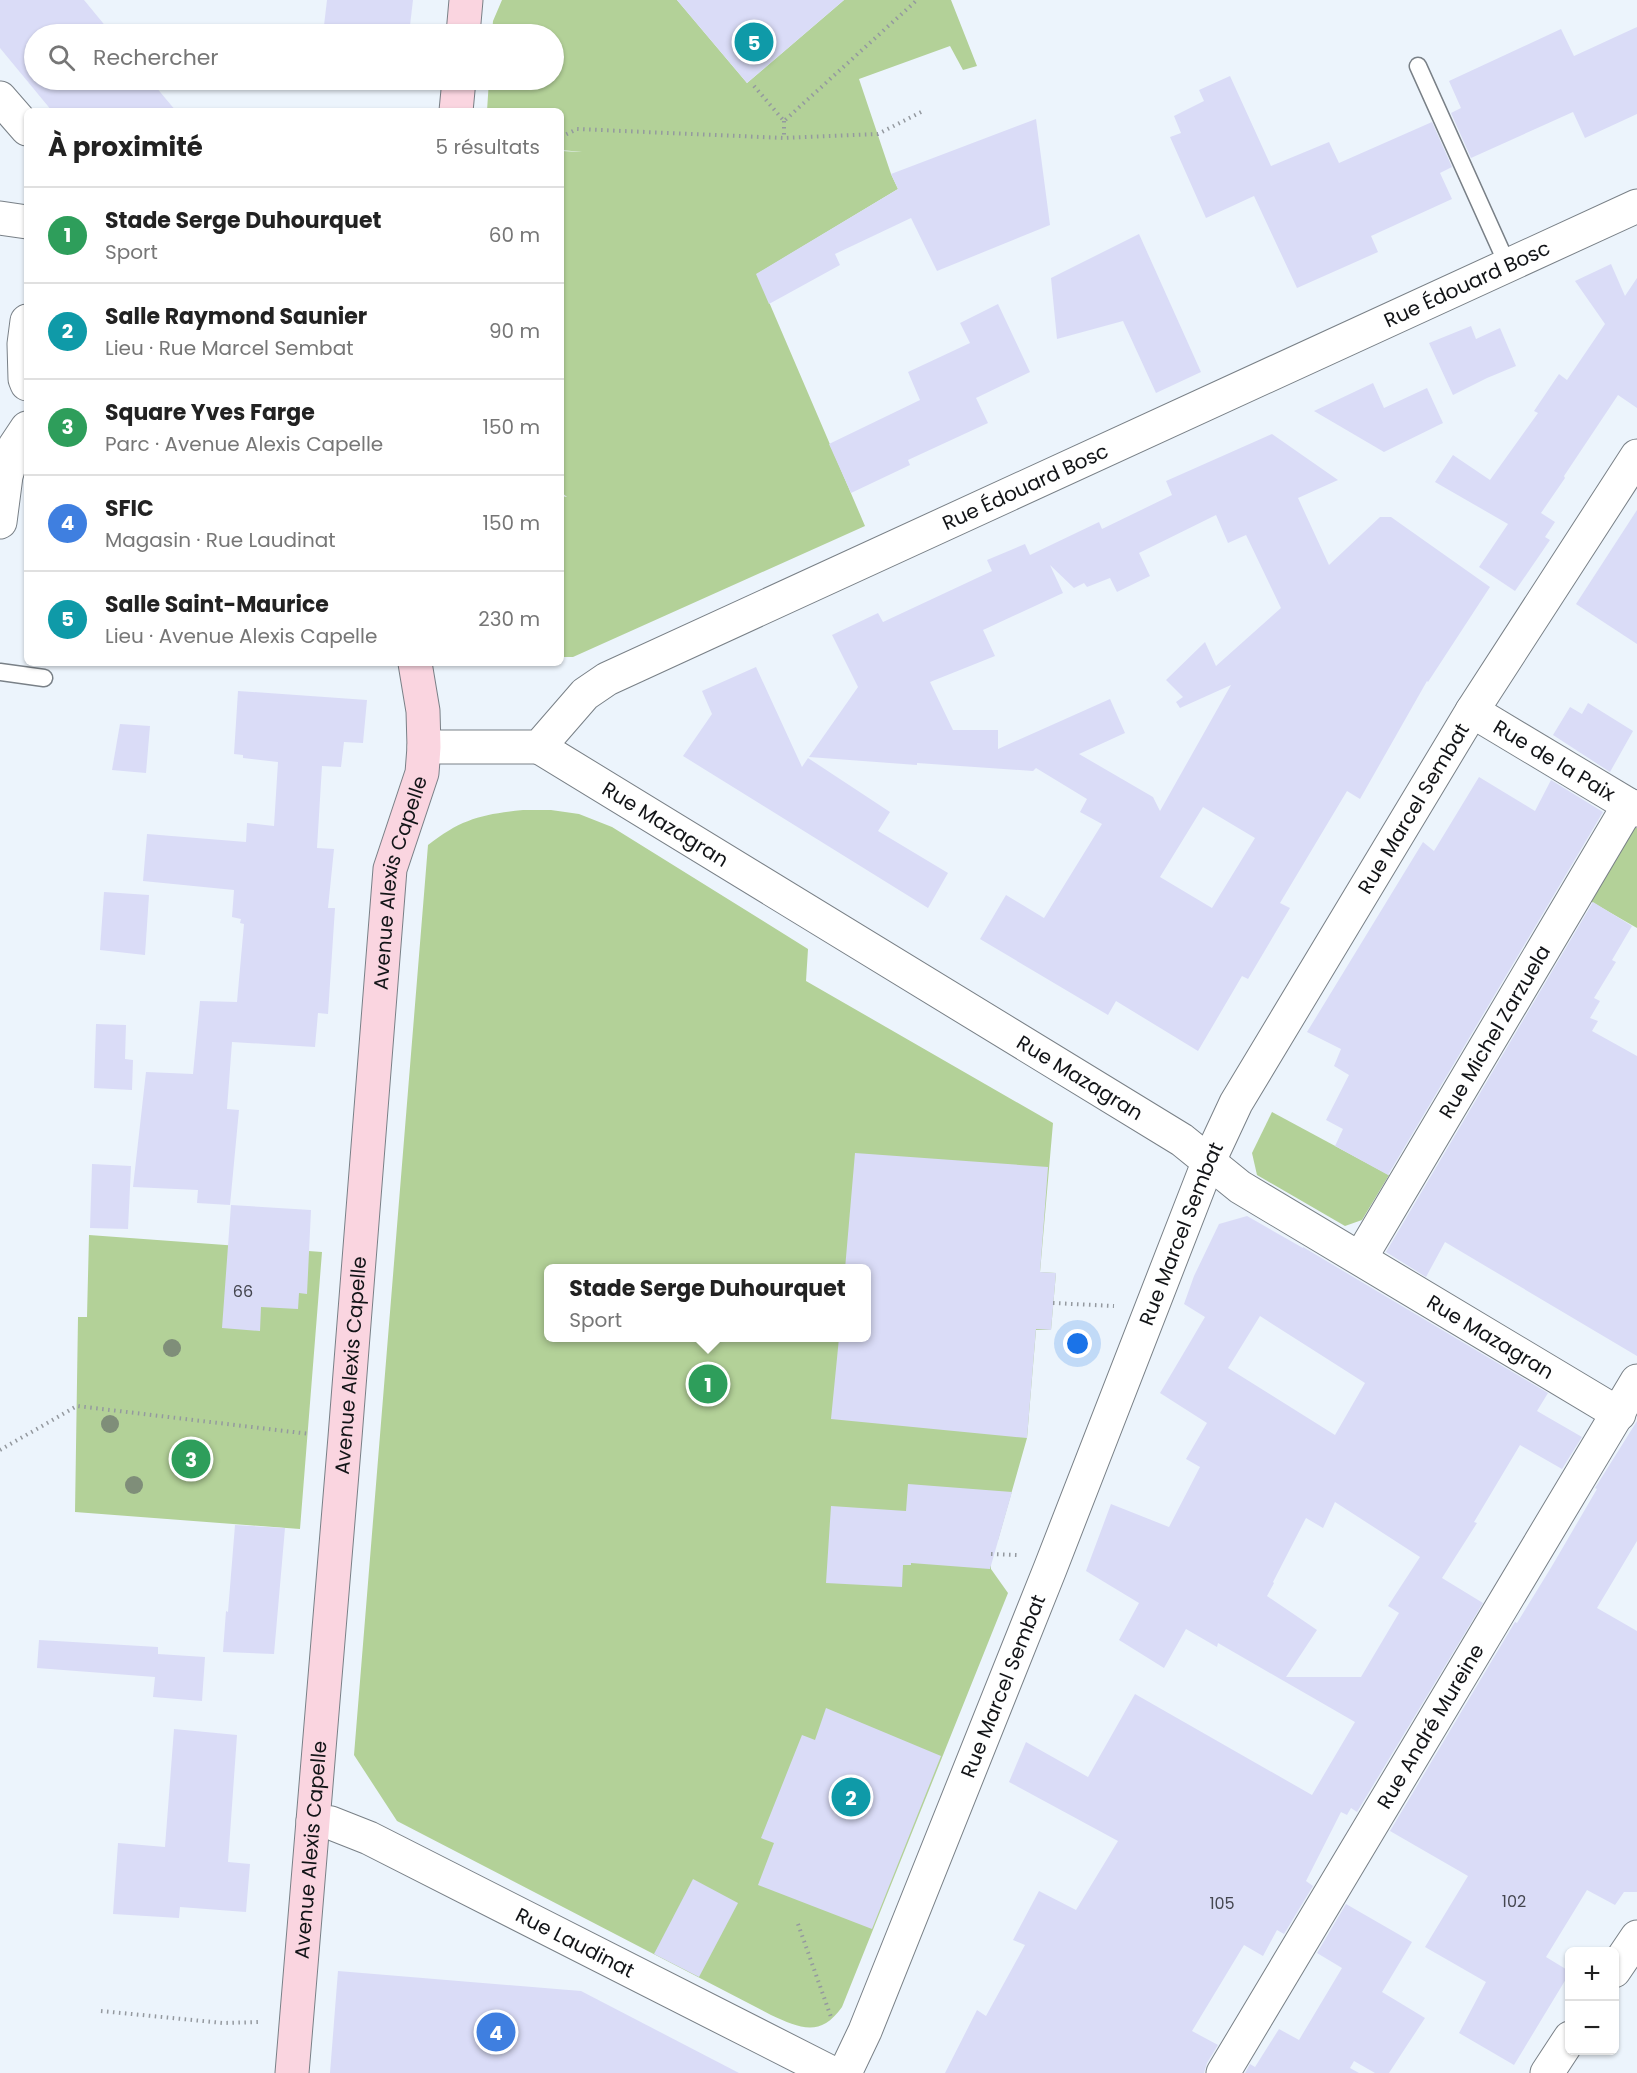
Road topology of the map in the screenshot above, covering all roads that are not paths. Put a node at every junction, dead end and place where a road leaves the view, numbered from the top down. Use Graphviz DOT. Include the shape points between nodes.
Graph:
graph roads {
  1 [pos="466,0"];
  2 [pos="464,24"];
  3 [pos="1418,66"];
  4 [pos="458,90"];
  5 [pos="0,98"];
  6 [pos="456,108"];
  7 [pos="24,126"];
  8 [pos="1637,206"];
  9 [pos="0,218"];
  10 [pos="24,222"];
  11 [pos="1508,266"];
  12 [pos="24,432"];
  13 [pos="1637,456"];
  14 [pos="0,522"];
  15 [pos="416,666"];
  16 [pos="0,672"];
  17 [pos="44,678"];
  18 [pos="1472,711"];
  19 [pos="424,747"];
  20 [pos="538,747"];
  21 [pos="1633,807"];
  22 [pos="1208,1163"];
  23 [pos="1361,1257"];
  24 [pos="1637,1382"];
  25 [pos="1618,1414"];
  26 [pos="313,1821"];
  27 [pos="1637,1937"];
  28 [pos="1619,1964"];
  29 [pos="1565,2044"];
  30 [pos="292,2073"];
  31 [pos="832,2073"];
  32 [pos="845,2073"];
  33 [pos="1222,2073"];
  34 [pos="1547,2073"];
  1 -- 2 [label="street"];
  3 -- 11 [label="lane"];
  4 -- 6 [label="street"];
  5 -- 7 [label="street"];
  8 -- 11 [label="street, Rue Édouard Bosc"];
  9 -- 10 [label="street"];
  11 -- 20 [label="street, Rue Édouard Bosc" via="607,679 585,694"];
  12 -- 14 [label="street" via="15,446 6,476"];
  13 -- 18 [label="street, Rue Marcel Sembat"];
  15 -- 19 [label="street, Avenue Alexis Capelle"];
  16 -- 17 [label="lane"];
  18 -- 21 [label="street, Rue de la Paix"];
  18 -- 22 [label="street, Rue Marcel Sembat" via="1236,1103"];
  19 -- 20 [label="street"];
  19 -- 26 [label="street, Avenue Alexis Capelle" via="422,773 390,869"];
  20 -- 22 [label="street, Rue Mazagran" via="1182,1140"];
  21 -- 23 [label="street, Rue Michel Zarzuela"];
  22 -- 23 [label="street, Rue Mazagran"];
  22 -- 32 [label="street, Rue Marcel Sembat" via="874,2009"];
  23 -- 25 [label="street, Rue Mazagran"];
  24 -- 25 [label="street, Rue André Mureine"];
  25 -- 33 [label="street, Rue André Mureine"];
  26 -- 30 [label="street, Avenue Alexis Capelle"];
  26 -- 31 [label="street, Rue Laudinat" via="331,1823 369,1838"];
  27 -- 28 [label="street"];
  29 -- 34 [label="street"];
}
